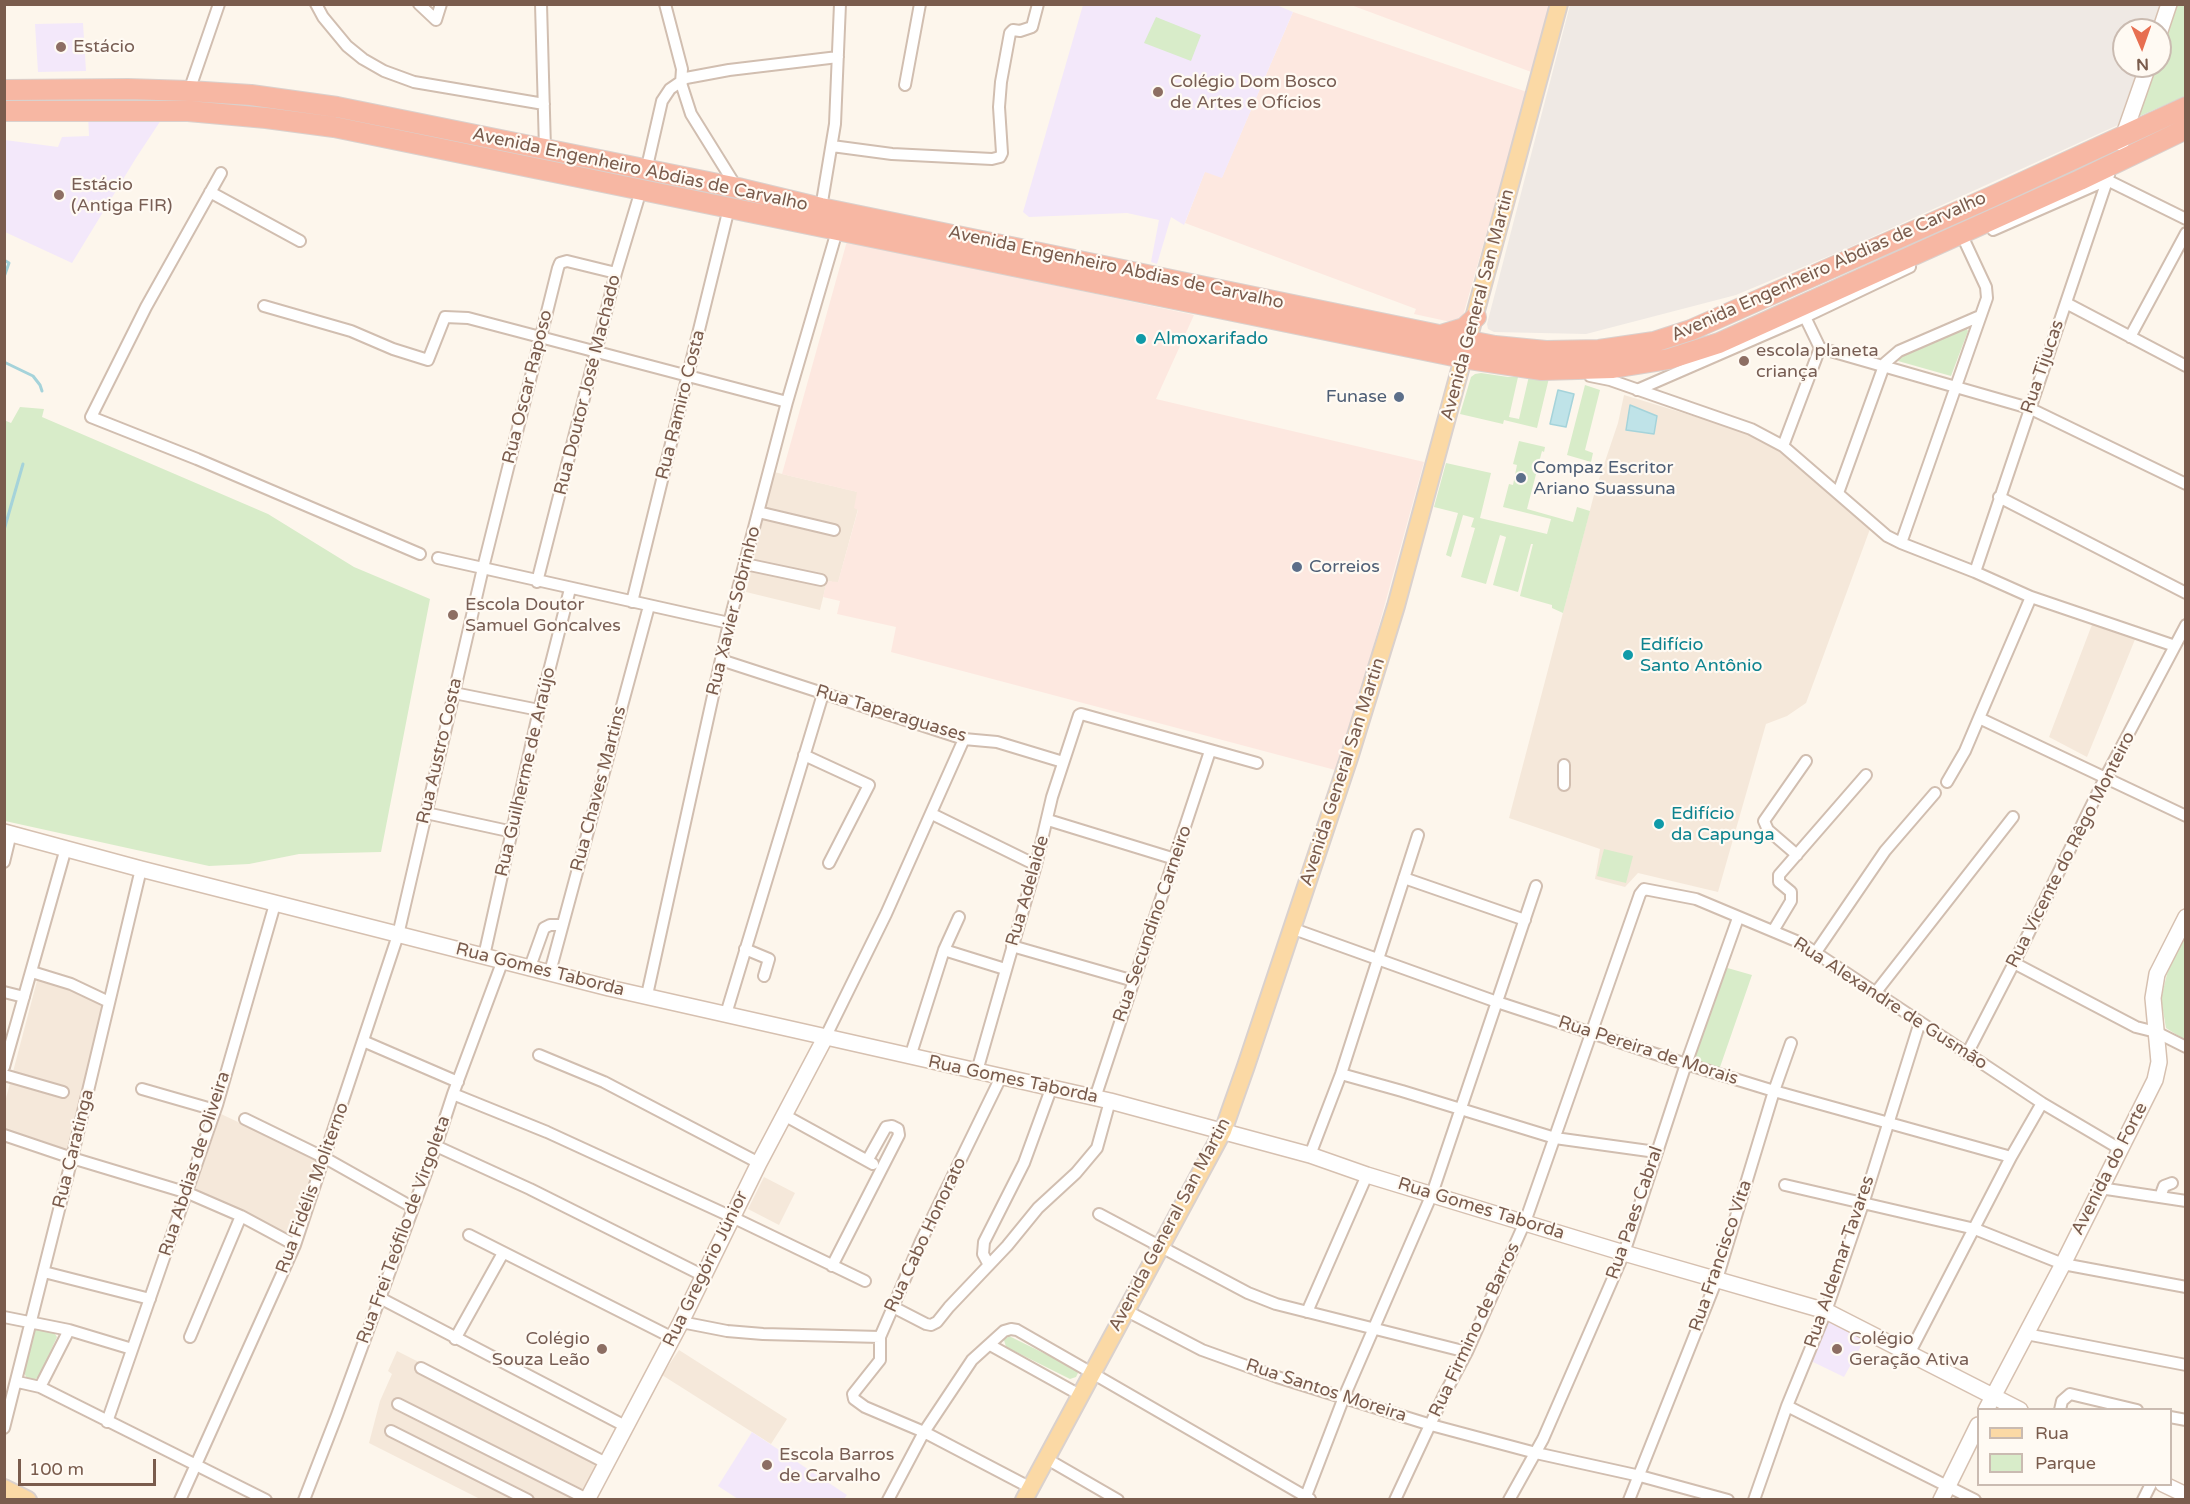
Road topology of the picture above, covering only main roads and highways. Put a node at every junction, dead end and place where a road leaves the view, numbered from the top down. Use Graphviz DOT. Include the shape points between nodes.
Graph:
graph roads {
  1 [pos="1559,4"];
  2 [pos="2144,78"];
  3 [pos="4,90"];
  4 [pos="2186,107"];
  5 [pos="4,111"];
  6 [pos="2125,134"];
  7 [pos="2182,134"];
  8 [pos="2135,153"];
  9 [pos="2110,172"];
  10 [pos="643,180"];
  11 [pos="1311,309"];
  12 [pos="1277,321"];
  13 [pos="1440,345"];
  14 [pos="1474,349"];
  15 [pos="1598,366"];
  16 [pos="8,833"];
  17 [pos="2186,916"];
  18 [pos="825,1038"];
  19 [pos="1223,1131"];
  20 [pos="1996,1396"];
  21 [pos="1987,1408"];
  22 [pos="2017,1408"];
  23 [pos="1977,1427"];
  24 [pos="2165,1486"];
  25 [pos="4,1488"];
  26 [pos="1945,1493"];
  27 [pos="1027,1494"];
  28 [pos="2186,1495"];
  29 [pos="587,1499"];
  30 [pos="27,1500"];
  1 -- 14 [label="main road, Avenida General San Martin"];
  2 -- 6 [label="main road"];
  3 -- 10 [label="highway, Avenida Engenheiro Abdias de Carvalho" via="189,91 337,107 545,149"];
  4 -- 6 [label="highway, Avenida Engenheiro Abdias de Carvalho"];
  5 -- 10 [label="highway, Avenida Engenheiro Abdias de Carvalho" via="188,111 266,118"];
  6 -- 8 [label="main road"];
  6 -- 9 [label="main road"];
  6 -- 15 [label="highway, Avenida Engenheiro Abdias de Carvalho" via="1691,330"];
  7 -- 8 [label="highway, Avenida Engenheiro Abdias de Carvalho"];
  8 -- 9 [label="highway, Avenida Engenheiro Abdias de Carvalho"];
  9 -- 15 [label="highway, Avenida Engenheiro Abdias de Carvalho" via="1719,343 1668,359 1613,368"];
  10 -- 11 [label="highway, Avenida Engenheiro Abdias de Carvalho" via="738,188"];
  10 -- 12 [label="highway, Avenida Engenheiro Abdias de Carvalho" via="729,208"];
  11 -- 12 [label="highway"];
  11 -- 13 [label="highway, Avenida Engenheiro Abdias de Carvalho"];
  11 -- 14 [label="highway" via="1353,306"];
  12 -- 13 [label="highway, Avenida Engenheiro Abdias de Carvalho"];
  13 -- 14 [label="highway, Avenida Engenheiro Abdias de Carvalho"];
  13 -- 14 [label="highway"];
  14 -- 15 [label="highway, Avenida Engenheiro Abdias de Carvalho" via="1546,351"];
  14 -- 15 [label="highway, Avenida Engenheiro Abdias de Carvalho" via="1535,369 1567,364"];
  14 -- 19 [label="main road, Avenida General San Martin" via="1350,755"];
  16 -- 18 [label="main road, Rua Gomes Taborda" via="609,988"];
  17 -- 20 [label="main road, Avenida do Forte" via="2157,974 2154,998 2159,1062 2155,1080"];
  18 -- 19 [label="main road, Rua Gomes Taborda" via="1110,1101"];
  18 -- 29 [label="main road, Rua Gregório Júnior"];
  19 -- 20 [label="main road, Rua Gomes Taborda" via="1826,1311"];
  19 -- 27 [label="main road, Avenida General San Martin"];
  20 -- 21 [label="main road, Avenida do Forte"];
  20 -- 22 [label="main road, Rua Gomes Taborda"];
  23 -- 26 [label="main road"];
  24 -- 28 [label="main road"];
  25 -- 30 [label="main road"];
}
